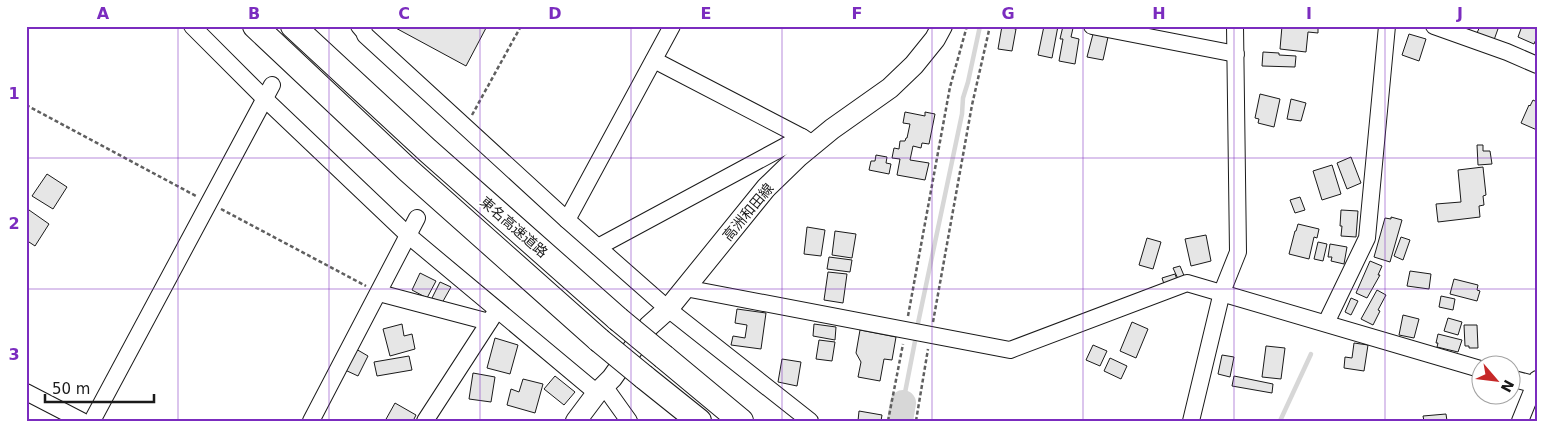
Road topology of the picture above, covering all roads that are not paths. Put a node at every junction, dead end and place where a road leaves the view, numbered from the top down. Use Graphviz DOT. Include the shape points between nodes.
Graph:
graph roads {
  1 [pos="192,26"];
  2 [pos="255,26"];
  3 [pos="293,26"];
  4 [pos="359,26"];
  5 [pos="672,26"];
  6 [pos="942,26"];
  7 [pos="1092,26"];
  8 [pos="1235,26"];
  9 [pos="1388,26"];
  10 [pos="1434,26"];
  11 [pos="1236,54"];
  12 [pos="654,60"];
  13 [pos="1537,65"];
  14 [pos="269,92"];
  15 [pos="808,141"];
  16 [pos="417,218"];
  17 [pos="567,220"];
  18 [pos="409,236"];
  19 [pos="598,248"];
  20 [pos="685,288"];
  21 [pos="1222,292"];
  22 [pos="378,293"];
  23 [pos="668,309"];
  24 [pos="493,316"];
  25 [pos="1326,323"];
  26 [pos="1470,366"];
  27 [pos="1520,380"];
  28 [pos="1536,383"];
  29 [pos="600,390"];
  30 [pos="26,392"];
  31 [pos="82,421"];
  32 [pos="92,421"];
  33 [pos="311,421"];
  34 [pos="425,421"];
  35 [pos="576,421"];
  36 [pos="629,421"];
  37 [pos="699,421"];
  38 [pos="741,421"];
  39 [pos="810,421"];
  40 [pos="1191,421"];
  41 [pos="1520,421"];
  1 -- 14 [label="street"];
  2 -- 37 [label="highway, 東名高速道路, bridge" via="409,172 600,340"];
  3 -- 38 [label="highway, 東名高速道路, bridge" via="618,319"];
  4 -- 17 [label="street"];
  5 -- 12 [label="street"];
  6 -- 15 [label="main road, 高洲和田線" via="914,65 890,88 832,129"];
  7 -- 11 [label="street"];
  8 -- 11 [label="street"];
  9 -- 25 [label="street" via="1366,238"];
  10 -- 13 [label="street"];
  11 -- 21 [label="street" via="1238,252"];
  12 -- 15 [label="street"];
  12 -- 17 [label="street"];
  14 -- 18 [label="street"];
  14 -- 32 [label="street"];
  15 -- 19 [label="street"];
  15 -- 20 [label="main road, 高洲和田線"];
  16 -- 18 [label="street"];
  17 -- 19 [label="street"];
  18 -- 22 [label="street"];
  18 -- 24 [label="street"];
  19 -- 23 [label="street"];
  20 -- 21 [label="street" via="1010,350 1187,282"];
  20 -- 23 [label="main road, 高洲和田線"];
  21 -- 25 [label="street"];
  21 -- 40 [label="street"];
  22 -- 24 [label="street"];
  22 -- 33 [label="street"];
  23 -- 29 [label="main road, 高洲和田線" via="649,326"];
  23 -- 39 [label="street"];
  24 -- 29 [label="street"];
  24 -- 34 [label="street"];
  25 -- 26 [label="street"];
  27 -- 28 [label="street"];
  28 -- 41 [label="street"];
  29 -- 35 [label="main road, 高洲和田線"];
  29 -- 36 [label="street"];
  30 -- 31 [label="street"];
}
